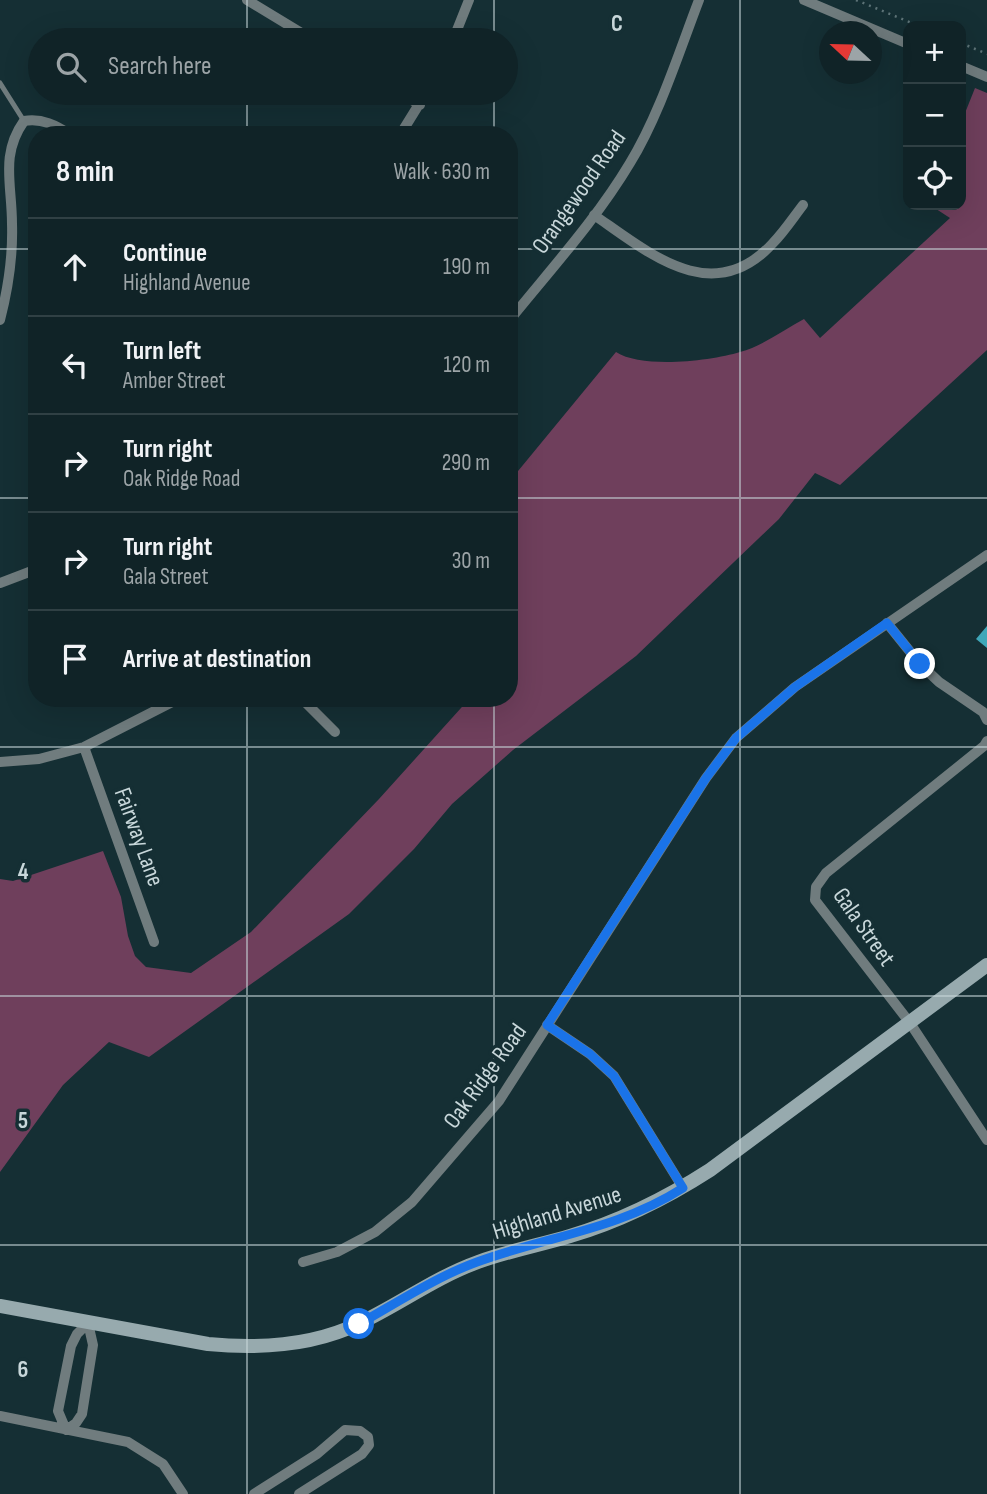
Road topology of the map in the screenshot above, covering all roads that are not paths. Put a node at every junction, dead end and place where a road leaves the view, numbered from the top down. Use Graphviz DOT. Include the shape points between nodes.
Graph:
graph roads {
  1 [pos="247,0"];
  2 [pos="469,0"];
  3 [pos="699,0"];
  4 [pos="804,0"];
  5 [pos="293,28"];
  6 [pos="458,28"];
  7 [pos="903,42"];
  8 [pos="966,68"];
  9 [pos="987,77"];
  10 [pos="0,83"];
  11 [pos="420,105"];
  12 [pos="24,121"];
  13 [pos="58,126"];
  14 [pos="406,126"];
  15 [pos="803,205"];
  16 [pos="594,215"];
  17 [pos="518,310"];
  18 [pos="0,320"];
  19 [pos="987,555"];
  20 [pos="28,572"];
  21 [pos="0,583"];
  22 [pos="887,623"];
  23 [pos="162,707"];
  24 [pos="310,707"];
  25 [pos="987,720"];
  26 [pos="335,732"];
  27 [pos="987,741"];
  28 [pos="84,747"];
  29 [pos="0,762"];
  30 [pos="154,942"];
  31 [pos="987,965"];
  32 [pos="910,1023"];
  33 [pos="547,1025"];
  34 [pos="987,1140"];
  35 [pos="683,1188"];
  36 [pos="303,1262"];
  37 [pos="0,1306"];
  38 [pos="88,1323"];
  39 [pos="0,1416"];
  40 [pos="66,1430"];
  41 [pos="183,1494"];
  42 [pos="254,1494"];
  43 [pos="299,1494"];
  1 -- 5 [label="street"];
  2 -- 6 [label="street"];
  3 -- 16 [label="street, Orangewood Road" via="631,163"];
  4 -- 7 [label="street"];
  8 -- 9 [label="street"];
  10 -- 12 [label="lane"];
  11 -- 14 [label="street"];
  12 -- 13 [label="street" via="36,119"];
  12 -- 18 [label="street" via="12,135 7,153 12,224 7,293"];
  15 -- 16 [label="street" via="772,245 741,268 704,275 676,268"];
  16 -- 17 [label="street, Orangewood Road"];
  19 -- 22 [label="street, Oak Ridge Road"];
  20 -- 21 [label="street"];
  22 -- 25 [label="street" via="920,664 983,712"];
  22 -- 33 [label="street, Oak Ridge Road" via="795,687 736,738"];
  23 -- 28 [label="street"];
  24 -- 26 [label="street"];
  27 -- 32 [label="street, Gala Street" via="826,873 816,887 815,900 826,917"];
  28 -- 29 [label="street" via="39,759"];
  28 -- 30 [label="street, Fairway Lane"];
  31 -- 32 [label="main road, Highland Avenue"];
  32 -- 34 [label="street, Gala Street"];
  32 -- 35 [label="main road, Highland Avenue"];
  33 -- 35 [label="street" via="614,1076"];
  33 -- 36 [label="street, Oak Ridge Road" via="499,1101 412,1202 375,1231 337,1252"];
  35 -- 38 [label="main road, Highland Avenue" via="604,1225 450,1272 333,1334 237,1347"];
  37 -- 38 [label="main road, Highland Avenue"];
  38 -- 40 [label="street" via="93,1345 82,1414"];
  38 -- 40 [label="street" via="71,1346 58,1411"];
  39 -- 40 [label="street"];
  40 -- 41 [label="street" via="128,1442 163,1464"];
  42 -- 43 [label="street" via="317,1454 345,1430 368,1437 369,1445 362,1454"];
}
